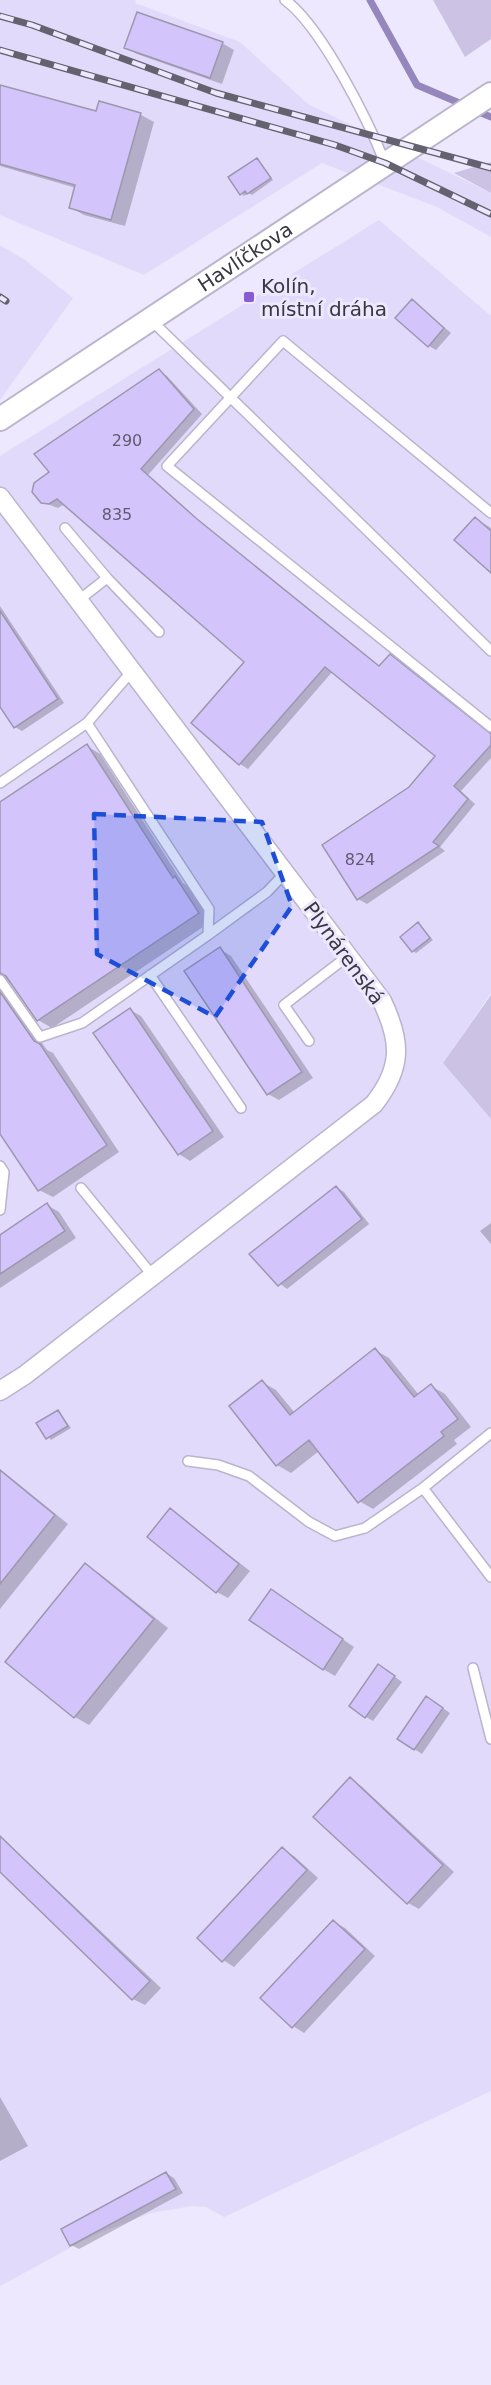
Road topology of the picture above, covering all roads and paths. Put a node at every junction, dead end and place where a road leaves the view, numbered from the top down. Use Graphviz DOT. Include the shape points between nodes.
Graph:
graph roads {
  1 [pos="285,0"];
  2 [pos="491,94"];
  3 [pos="385,163"];
  4 [pos="151,320"];
  5 [pos="230,397"];
  6 [pos="0,419"];
  7 [pos="0,497"];
  8 [pos="491,513"];
  9 [pos="65,528"];
  10 [pos="107,578"];
  11 [pos="78,600"];
  12 [pos="159,632"];
  13 [pos="491,651"];
  14 [pos="132,670"];
  15 [pos="87,723"];
  16 [pos="491,727"];
  17 [pos="0,783"];
  18 [pos="285,873"];
  19 [pos="208,934"];
  20 [pos="348,956"];
  21 [pos="150,975"];
  22 [pos="0,980"];
  23 [pos="309,1041"];
  24 [pos="241,1108"];
  25 [pos="0,1166"];
  26 [pos="81,1188"];
  27 [pos="0,1210"];
  28 [pos="153,1276"];
  29 [pos="0,1391"];
  30 [pos="491,1433"];
  31 [pos="188,1461"];
  32 [pos="423,1488"];
  33 [pos="491,1577"];
  34 [pos="473,1668"];
  35 [pos="491,1739"];
  1 -- 3 [label="lane" via="299,10 335,65"];
  2 -- 3 [label="street, Havlíčkova"];
  3 -- 4 [label="street, Havlíčkova"];
  4 -- 5 [label="lane"];
  4 -- 6 [label="street, Havlíčkova"];
  5 -- 8 [label="lane" via="283,341"];
  5 -- 13 [label="lane"];
  5 -- 16 [label="lane" via="167,466"];
  7 -- 11 [label="street, Plynárenská"];
  9 -- 10 [label="lane"];
  10 -- 11 [label="lane"];
  10 -- 12 [label="lane"];
  11 -- 14 [label="street, Plynárenská"];
  14 -- 15 [label="lane"];
  14 -- 18 [label="street, Plynárenská"];
  15 -- 17 [label="lane"];
  15 -- 19 [label="lane" via="208,909"];
  18 -- 19 [label="lane" via="267,892"];
  18 -- 20 [label="street, Plynárenská"];
  19 -- 21 [label="lane"];
  20 -- 23 [label="lane" via="284,1005"];
  20 -- 28 [label="street, Plynárenská" via="382,1001 392,1022 396,1065 388,1086 356,1119"];
  21 -- 22 [label="lane" via="82,1023 40,1037"];
  21 -- 24 [label="lane"];
  25 -- 27 [label="lane" via="4,1172"];
  26 -- 28 [label="lane"];
  28 -- 29 [label="street, Plynárenská"];
  30 -- 32 [label="lane"];
  31 -- 32 [label="lane" via="249,1476 309,1522 335,1536 365,1528"];
  32 -- 33 [label="lane"];
  34 -- 35 [label="lane"];
}
